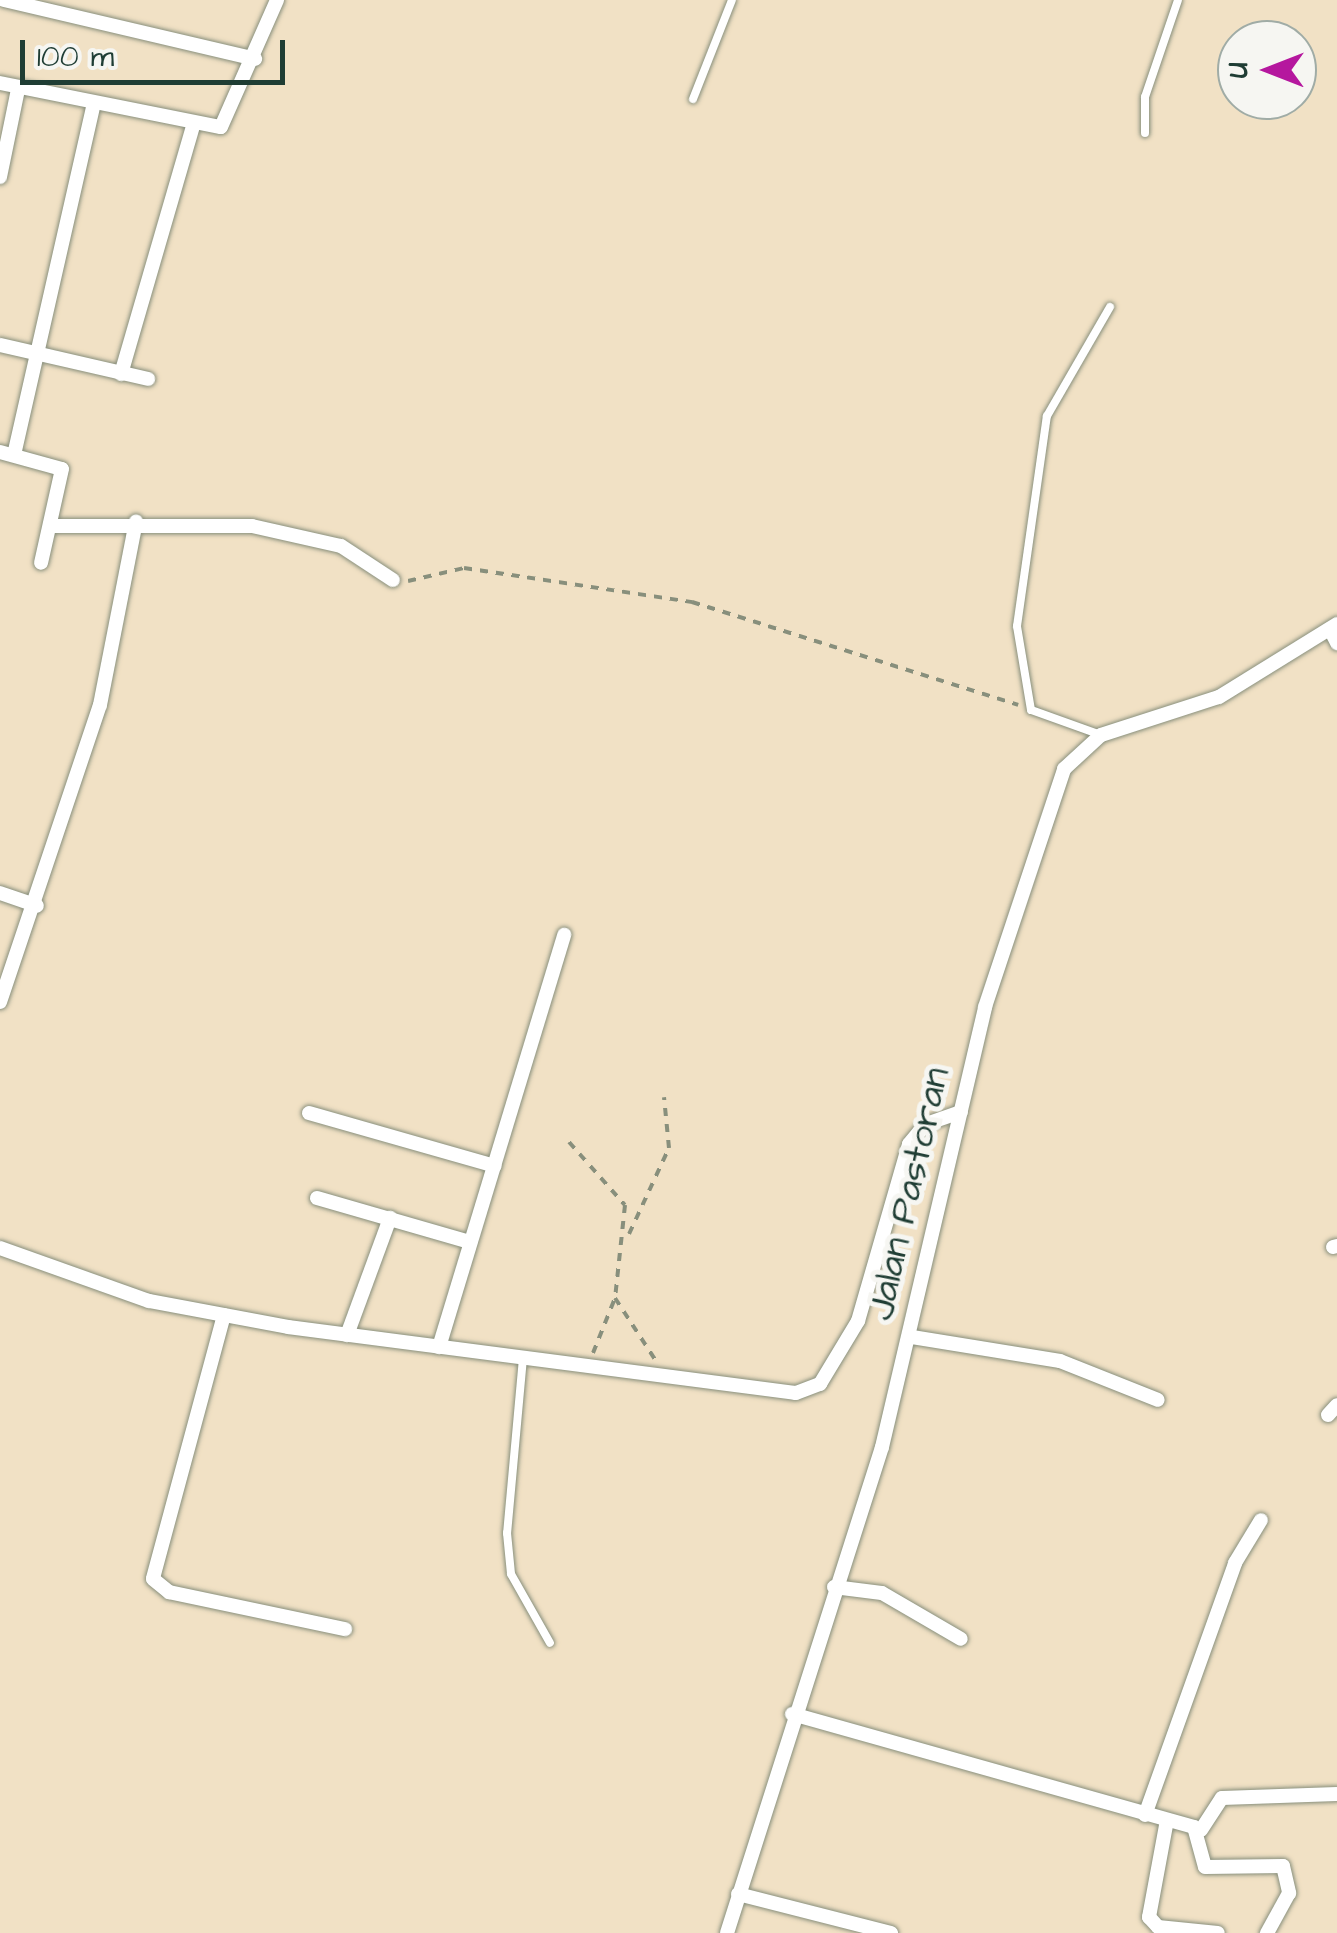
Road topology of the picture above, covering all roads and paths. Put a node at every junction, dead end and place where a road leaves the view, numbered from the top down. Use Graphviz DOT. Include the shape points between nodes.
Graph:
graph roads {
  1 [pos="4,0"];
  2 [pos="277,0"];
  3 [pos="732,0"];
  4 [pos="1178,0"];
  5 [pos="0,14"];
  6 [pos="255,59"];
  7 [pos="0,84"];
  8 [pos="18,89"];
  9 [pos="692,100"];
  10 [pos="94,104"];
  11 [pos="194,123"];
  12 [pos="1145,133"];
  13 [pos="0,177"];
  14 [pos="1110,306"];
  15 [pos="0,344"];
  16 [pos="42,357"];
  17 [pos="121,374"];
  18 [pos="148,379"];
  19 [pos="7,453"];
  20 [pos="136,522"];
  21 [pos="50,526"];
  22 [pos="41,563"];
  23 [pos="394,580"];
  24 [pos="1335,632"];
  25 [pos="1031,710"];
  26 [pos="1101,735"];
  27 [pos="0,893"];
  28 [pos="37,906"];
  29 [pos="564,935"];
  30 [pos="0,1002"];
  31 [pos="664,1097"];
  32 [pos="960,1112"];
  33 [pos="309,1113"];
  34 [pos="569,1142"];
  35 [pos="495,1166"];
  36 [pos="317,1198"];
  37 [pos="390,1218"];
  38 [pos="627,1238"];
  39 [pos="470,1242"];
  40 [pos="0,1248"];
  41 [pos="615,1298"];
  42 [pos="224,1315"];
  43 [pos="348,1334"];
  44 [pos="912,1337"];
  45 [pos="439,1347"];
  46 [pos="523,1358"];
  47 [pos="590,1368"];
  48 [pos="660,1378"];
  49 [pos="1158,1400"];
  50 [pos="1261,1520"];
  51 [pos="834,1587"];
  52 [pos="344,1628"];
  53 [pos="961,1638"];
  54 [pos="550,1643"];
  55 [pos="792,1714"];
  56 [pos="1337,1794"];
  57 [pos="1145,1815"];
  58 [pos="1167,1820"];
  59 [pos="1200,1830"];
  60 [pos="738,1894"];
  61 [pos="727,1933"];
  62 [pos="890,1933"];
  63 [pos="1218,1933"];
  64 [pos="1267,1933"];
  1 -- 5 [label="street"];
  1 -- 6 [label="street"];
  2 -- 6 [label="street"];
  3 -- 9 [label="lane"];
  4 -- 12 [label="lane" via="1145,97"];
  6 -- 11 [label="street" via="221,128"];
  7 -- 8 [label="street"];
  8 -- 10 [label="street"];
  8 -- 13 [label="street"];
  10 -- 11 [label="street"];
  10 -- 16 [label="street"];
  11 -- 17 [label="street"];
  14 -- 25 [label="lane" via="1046,416 1032,479 1017,626"];
  15 -- 16 [label="street"];
  16 -- 17 [label="street"];
  16 -- 19 [label="street"];
  17 -- 18 [label="street"];
  19 -- 21 [label="street" via="61,466"];
  20 -- 21 [label="street"];
  20 -- 23 [label="street" via="252,526 318,540 366,557"];
  20 -- 28 [label="street" via="100,705"];
  21 -- 22 [label="street"];
  23 -- 25 [label="path" via="464,568 692,602"];
  24 -- 26 [label="street, Jalan Pastoran" via="1219,697"];
  25 -- 26 [label="lane"];
  26 -- 32 [label="street, Jalan Pastoran" via="1064,769 1046,814"];
  27 -- 28 [label="street"];
  28 -- 30 [label="street"];
  29 -- 35 [label="street"];
  31 -- 38 [label="path" via="669,1148"];
  32 -- 44 [label="street, Jalan Pastoran"];
  32 -- 48 [label="street" via="926,1124 909,1144 858,1321 820,1384 796,1392"];
  33 -- 35 [label="street"];
  34 -- 38 [label="path" via="624,1205"];
  35 -- 39 [label="street"];
  36 -- 37 [label="street"];
  37 -- 39 [label="street"];
  37 -- 43 [label="street"];
  38 -- 41 [label="path"];
  39 -- 45 [label="street"];
  40 -- 42 [label="street" via="149,1301"];
  41 -- 47 [label="path"];
  41 -- 48 [label="path"];
  42 -- 43 [label="street"];
  42 -- 52 [label="street" via="152,1579 169,1592"];
  43 -- 45 [label="street"];
  44 -- 49 [label="street" via="1060,1361"];
  44 -- 51 [label="street, Jalan Pastoran"];
  45 -- 46 [label="street"];
  46 -- 47 [label="street"];
  46 -- 54 [label="lane" via="507,1533 511,1574"];
  47 -- 48 [label="street"];
  50 -- 57 [label="street" via="1229,1580"];
  51 -- 53 [label="street" via="882,1593"];
  51 -- 55 [label="street, Jalan Pastoran"];
  55 -- 57 [label="street"];
  55 -- 60 [label="street, Jalan Pastoran"];
  56 -- 59 [label="street" via="1222,1798"];
  57 -- 58 [label="street"];
  58 -- 59 [label="street"];
  58 -- 63 [label="street" via="1149,1917 1158,1927"];
  59 -- 64 [label="street" via="1205,1867 1283,1866 1289,1893"];
  60 -- 61 [label="street, Jalan Pastoran"];
  60 -- 62 [label="street"];
}
